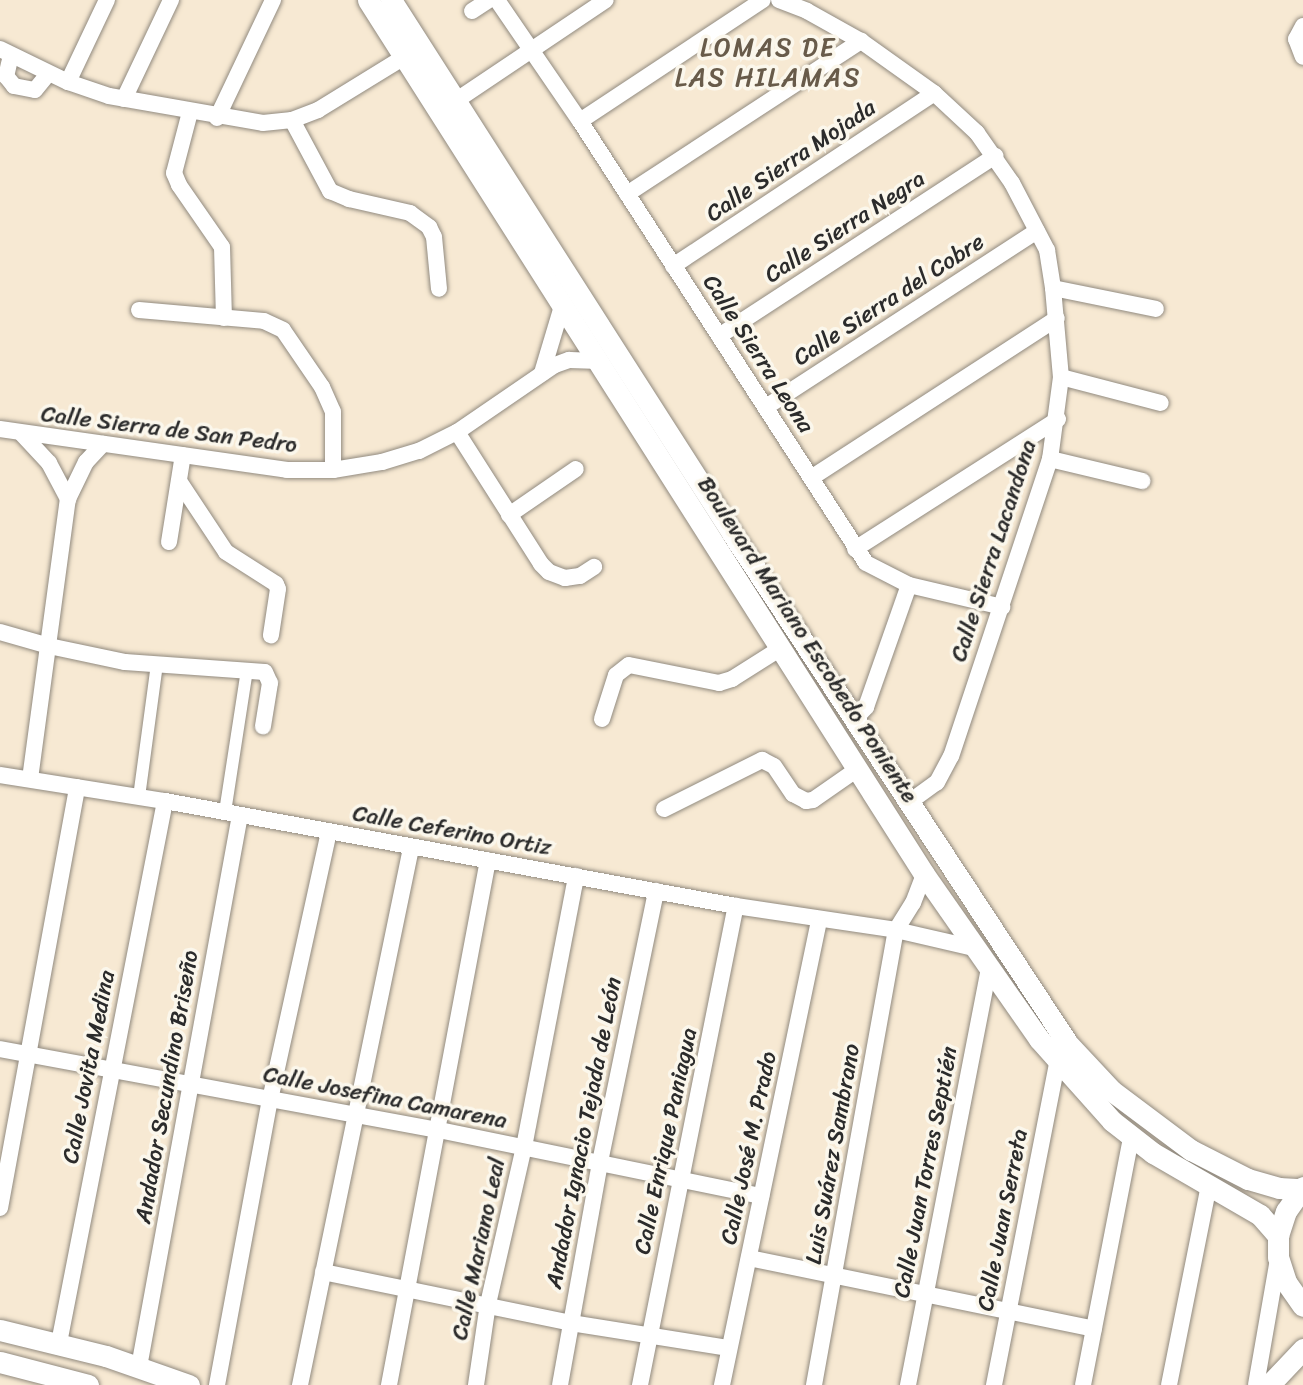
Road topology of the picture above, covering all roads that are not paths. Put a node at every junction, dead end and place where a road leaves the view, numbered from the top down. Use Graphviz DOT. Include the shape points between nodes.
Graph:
graph roads {
  1 [pos="107,0"];
  2 [pos="171,0"];
  3 [pos="273,0"];
  4 [pos="368,0"];
  5 [pos="391,0"];
  6 [pos="489,0"];
  7 [pos="497,0"];
  8 [pos="606,0"];
  9 [pos="763,0"];
  10 [pos="779,0"];
  11 [pos="472,11"];
  12 [pos="1300,30"];
  13 [pos="861,41"];
  14 [pos="532,50"];
  15 [pos="6,52"];
  16 [pos="404,57"];
  17 [pos="1303,57"];
  18 [pos="48,74"];
  19 [pos="68,82"];
  20 [pos="934,93"];
  21 [pos="124,99"];
  22 [pos="448,106"];
  23 [pos="190,112"];
  24 [pos="217,117"];
  25 [pos="292,120"];
  26 [pos="580,121"];
  27 [pos="995,156"];
  28 [pos="627,194"];
  29 [pos="1037,231"];
  30 [pos="673,266"];
  31 [pos="1054,288"];
  32 [pos="439,289"];
  33 [pos="563,303"];
  34 [pos="1156,309"];
  35 [pos="139,310"];
  36 [pos="224,318"];
  37 [pos="1057,318"];
  38 [pos="719,336"];
  39 [pos="600,361"];
  40 [pos="542,373"];
  41 [pos="1062,377"];
  42 [pos="1161,404"];
  43 [pos="766,407"];
  44 [pos="1058,419"];
  45 [pos="0,429"];
  46 [pos="457,432"];
  47 [pos="22,434"];
  48 [pos="103,444"];
  49 [pos="183,455"];
  50 [pos="1050,459"];
  51 [pos="576,469"];
  52 [pos="333,470"];
  53 [pos="811,478"];
  54 [pos="179,481"];
  55 [pos="1142,481"];
  56 [pos="68,499"];
  57 [pos="509,515"];
  58 [pos="724,539"];
  59 [pos="169,542"];
  60 [pos="855,549"];
  61 [pos="594,567"];
  62 [pos="909,585"];
  63 [pos="1002,607"];
  64 [pos="0,632"];
  65 [pos="271,635"];
  66 [pos="49,646"];
  67 [pos="781,648"];
  68 [pos="157,663"];
  69 [pos="247,670"];
  70 [pos="602,719"];
  71 [pos="854,720"];
  72 [pos="263,726"];
  73 [pos="859,768"];
  74 [pos="0,775"];
  75 [pos="30,779"];
  76 [pos="77,787"];
  77 [pos="139,797"];
  78 [pos="165,801"];
  79 [pos="909,802"];
  80 [pos="664,809"];
  81 [pos="232,814"];
  82 [pos="329,832"];
  83 [pos="411,848"];
  84 [pos="488,860"];
  85 [pos="924,874"];
  86 [pos="576,876"];
  87 [pos="656,891"];
  88 [pos="736,906"];
  89 [pos="819,919"];
  90 [pos="896,930"];
  91 [pos="978,949"];
  92 [pos="989,968"];
  93 [pos="0,1049"];
  94 [pos="26,1054"];
  95 [pos="1057,1063"];
  96 [pos="111,1070"];
  97 [pos="190,1085"];
  98 [pos="270,1100"];
  99 [pos="355,1115"];
  100 [pos="439,1130"];
  101 [pos="1131,1137"];
  102 [pos="524,1147"];
  103 [pos="600,1162"];
  104 [pos="683,1179"];
  105 [pos="1209,1184"];
  106 [pos="1302,1188"];
  107 [pos="761,1196"];
  108 [pos="0,1208"];
  109 [pos="1278,1246"];
  110 [pos="749,1258"];
  111 [pos="323,1272"];
  112 [pos="835,1278"];
  113 [pos="407,1288"];
  114 [pos="926,1294"];
  115 [pos="488,1304"];
  116 [pos="1303,1306"];
  117 [pos="1008,1312"];
  118 [pos="571,1323"];
  119 [pos="1094,1329"];
  120 [pos="0,1330"];
  121 [pos="647,1336"];
  122 [pos="59,1343"];
  123 [pos="729,1348"];
  124 [pos="1303,1349"];
  125 [pos="0,1362"];
  126 [pos="139,1367"];
  127 [pos="49,1379"];
  128 [pos="88,1385"];
  129 [pos="189,1385"];
  130 [pos="217,1385"];
  131 [pos="300,1385"];
  132 [pos="389,1385"];
  133 [pos="476,1385"];
  134 [pos="560,1385"];
  135 [pos="640,1385"];
  136 [pos="722,1385"];
  137 [pos="814,1385"];
  138 [pos="908,1385"];
  139 [pos="994,1385"];
  140 [pos="1083,1385"];
  141 [pos="1169,1385"];
  142 [pos="1256,1385"];
  143 [pos="1269,1385"];
  1 -- 19 [label="street"];
  2 -- 21 [label="street"];
  3 -- 24 [label="street"];
  4 -- 16 [label="street, Boulevard Mariano Escobedo Poniente"];
  5 -- 22 [label="street, Boulevard Mariano Escobedo Poniente"];
  6 -- 11 [label="street"];
  7 -- 14 [label="street, Calle Sierra Leona"];
  8 -- 14 [label="street"];
  9 -- 26 [label="street"];
  10 -- 13 [label="street, Calle Sierra Lacandona"];
  12 -- 17 [label="street" via="1297,47"];
  13 -- 20 [label="street, Calle Sierra Lacandona"];
  13 -- 28 [label="street"];
  14 -- 22 [label="street"];
  14 -- 26 [label="street, Calle Sierra Leona"];
  15 -- 18 [label="street"];
  15 -- 18 [label="street" via="6,76 14,86 35,90"];
  16 -- 22 [label="street, Boulevard Mariano Escobedo Poniente"];
  16 -- 25 [label="street" via="318,110"];
  18 -- 19 [label="street"];
  19 -- 21 [label="street"];
  20 -- 27 [label="street, Calle Sierra Lacandona" via="969,124"];
  20 -- 30 [label="street, Calle Sierra Mojada"];
  21 -- 23 [label="street"];
  22 -- 33 [label="street, Boulevard Mariano Escobedo Poniente"];
  22 -- 58 [label="street, Boulevard Mariano Escobedo Poniente"];
  23 -- 24 [label="street"];
  23 -- 36 [label="street" via="174,173 222,247"];
  24 -- 25 [label="street" via="262,123"];
  25 -- 32 [label="street" via="331,191 410,213 429,228"];
  26 -- 28 [label="street, Calle Sierra Leona"];
  27 -- 29 [label="street, Calle Sierra Lacandona"];
  27 -- 38 [label="street, Calle Sierra Negra"];
  28 -- 30 [label="street, Calle Sierra Leona"];
  29 -- 31 [label="street, Calle Sierra Lacandona" via="1047,250"];
  29 -- 43 [label="street, Calle Sierra del Cobre"];
  30 -- 38 [label="street, Calle Sierra Leona"];
  31 -- 34 [label="street"];
  31 -- 37 [label="street, Calle Sierra Lacandona"];
  33 -- 39 [label="street, Boulevard Mariano Escobedo Poniente"];
  33 -- 40 [label="street"];
  35 -- 36 [label="street"];
  36 -- 52 [label="street" via="264,321 291,338 333,412"];
  37 -- 41 [label="street, Calle Sierra Lacandona"];
  37 -- 53 [label="street"];
  38 -- 43 [label="street, Calle Sierra Leona"];
  39 -- 40 [label="street, Calle Sierra de San Pedro" via="569,360"];
  39 -- 58 [label="street, Boulevard Mariano Escobedo Poniente"];
  40 -- 46 [label="street, Calle Sierra de San Pedro"];
  41 -- 42 [label="street"];
  41 -- 44 [label="street, Calle Sierra Lacandona"];
  43 -- 53 [label="street, Calle Sierra Leona"];
  44 -- 50 [label="street, Calle Sierra Lacandona"];
  44 -- 60 [label="street"];
  45 -- 47 [label="street, Calle Sierra de San Pedro"];
  46 -- 52 [label="street, Calle Sierra de San Pedro" via="403,456"];
  46 -- 57 [label="street"];
  47 -- 48 [label="street, Calle Sierra de San Pedro"];
  47 -- 56 [label="street" via="49,463"];
  48 -- 49 [label="street, Calle Sierra de San Pedro"];
  48 -- 56 [label="street" via="86,462"];
  49 -- 52 [label="street, Calle Sierra de San Pedro" via="286,470"];
  49 -- 54 [label="street"];
  50 -- 55 [label="street"];
  50 -- 63 [label="street, Calle Sierra Lacandona"];
  51 -- 57 [label="street"];
  53 -- 60 [label="street, Calle Sierra Leona"];
  54 -- 59 [label="street"];
  54 -- 65 [label="street" via="226,552 276,584"];
  56 -- 66 [label="street"];
  57 -- 61 [label="street" via="549,572 573,578"];
  58 -- 67 [label="street, Boulevard Mariano Escobedo Poniente"];
  58 -- 71 [label="street, Boulevard Mariano Escobedo Poniente"];
  60 -- 62 [label="street, Calle Sierra Leona" via="871,568"];
  62 -- 63 [label="street, Calle Sierra Leona"];
  62 -- 71 [label="street" via="866,707"];
  63 -- 79 [label="street, Calle Sierra Lacandona" via="944,771 926,792"];
  64 -- 66 [label="street"];
  66 -- 68 [label="street" via="125,662"];
  66 -- 75 [label="street"];
  67 -- 70 [label="street" via="719,684 629,665 616,674"];
  67 -- 73 [label="street, Boulevard Mariano Escobedo Poniente"];
  68 -- 69 [label="street"];
  68 -- 77 [label="street"];
  69 -- 72 [label="street" via="265,672 270,683"];
  69 -- 81 [label="street"];
  71 -- 79 [label="street, Boulevard Mariano Escobedo Poniente"];
  73 -- 80 [label="street" via="806,801 793,794 774,766 762,760"];
  73 -- 85 [label="street, Boulevard Mariano Escobedo Poniente"];
  74 -- 75 [label="street, Calle Ceferino Ortiz"];
  75 -- 76 [label="street, Calle Ceferino Ortiz"];
  76 -- 77 [label="street, Calle Ceferino Ortiz"];
  76 -- 94 [label="street"];
  77 -- 78 [label="street, Calle Ceferino Ortiz"];
  78 -- 81 [label="street, Calle Ceferino Ortiz"];
  78 -- 96 [label="street, Calle Jovita Medina"];
  79 -- 106 [label="street, Boulevard Mariano Escobedo Poniente" via="1050,1020 1091,1071 1191,1150 1255,1182"];
  81 -- 82 [label="street, Calle Ceferino Ortiz"];
  81 -- 97 [label="street, Andador Secundino Briseño"];
  82 -- 83 [label="street, Calle Ceferino Ortiz"];
  82 -- 98 [label="street"];
  83 -- 84 [label="street, Calle Ceferino Ortiz"];
  83 -- 99 [label="street"];
  84 -- 86 [label="street, Calle Ceferino Ortiz"];
  84 -- 100 [label="street"];
  85 -- 90 [label="street"];
  85 -- 91 [label="street, Boulevard Mariano Escobedo Poniente"];
  86 -- 87 [label="street, Calle Ceferino Ortiz"];
  86 -- 102 [label="street, Calle Mariano Leal"];
  87 -- 88 [label="street, Calle Ceferino Ortiz"];
  87 -- 103 [label="street, Andador Ignacio Tejada de León"];
  88 -- 89 [label="street, Calle Ceferino Ortiz"];
  88 -- 104 [label="street, Calle Enrique Paniagua"];
  89 -- 90 [label="street, Calle Ceferino Ortiz"];
  89 -- 107 [label="street, Calle José M. Prado"];
  90 -- 91 [label="street, Calle Ceferino Ortiz"];
  90 -- 112 [label="street, Luis Suárez Sambrano"];
  91 -- 92 [label="street, Boulevard Mariano Escobedo Poniente"];
  92 -- 95 [label="street, Boulevard Mariano Escobedo Poniente"];
  92 -- 114 [label="street, Calle Juan Torres Septién"];
  93 -- 94 [label="street, Calle Josefina Camarena"];
  94 -- 96 [label="street, Calle Josefina Camarena"];
  94 -- 108 [label="street"];
  95 -- 101 [label="street, Boulevard Mariano Escobedo Poniente" via="1091,1102"];
  95 -- 117 [label="street, Calle Juan Serreta"];
  96 -- 97 [label="street, Calle Josefina Camarena"];
  96 -- 122 [label="street, Calle Jovita Medina"];
  97 -- 98 [label="street, Calle Josefina Camarena"];
  97 -- 126 [label="street, Andador Secundino Briseño"];
  98 -- 99 [label="street, Calle Josefina Camarena"];
  98 -- 130 [label="street"];
  99 -- 100 [label="street, Calle Josefina Camarena"];
  99 -- 111 [label="street"];
  100 -- 102 [label="street, Calle Josefina Camarena"];
  100 -- 113 [label="street"];
  101 -- 105 [label="street, Boulevard Mariano Escobedo Poniente"];
  101 -- 119 [label="street"];
  102 -- 103 [label="street, Calle Josefina Camarena"];
  102 -- 115 [label="street, Calle Mariano Leal"];
  103 -- 104 [label="street, Calle Josefina Camarena"];
  103 -- 118 [label="street, Andador Ignacio Tejada de León"];
  104 -- 107 [label="street, Calle Josefina Camarena"];
  104 -- 121 [label="street, Calle Enrique Paniagua"];
  105 -- 109 [label="street, Boulevard Mariano Escobedo Poniente" via="1260,1215"];
  105 -- 141 [label="street"];
  106 -- 109 [label="street" via="1286,1211"];
  107 -- 110 [label="street, Calle José M. Prado"];
  109 -- 116 [label="street" via="1286,1282"];
  109 -- 142 [label="street"];
  110 -- 112 [label="street"];
  110 -- 123 [label="street, Calle José M. Prado"];
  111 -- 113 [label="street"];
  111 -- 131 [label="street"];
  112 -- 114 [label="street"];
  112 -- 137 [label="street, Luis Suárez Sambrano"];
  113 -- 115 [label="street"];
  113 -- 132 [label="street"];
  114 -- 117 [label="street"];
  114 -- 138 [label="street, Calle Juan Torres Septién"];
  115 -- 118 [label="street"];
  115 -- 133 [label="street, Calle Mariano Leal"];
  117 -- 119 [label="street"];
  117 -- 139 [label="street, Calle Juan Serreta"];
  118 -- 121 [label="street"];
  118 -- 134 [label="street, Andador Ignacio Tejada de León"];
  119 -- 140 [label="street"];
  120 -- 122 [label="street"];
  121 -- 123 [label="street"];
  121 -- 135 [label="street, Calle Enrique Paniagua"];
  122 -- 126 [label="street"];
  123 -- 136 [label="street, Calle José M. Prado"];
  124 -- 143 [label="street"];
  125 -- 127 [label="street"];
  126 -- 129 [label="street"];
  127 -- 128 [label="street"];
}
